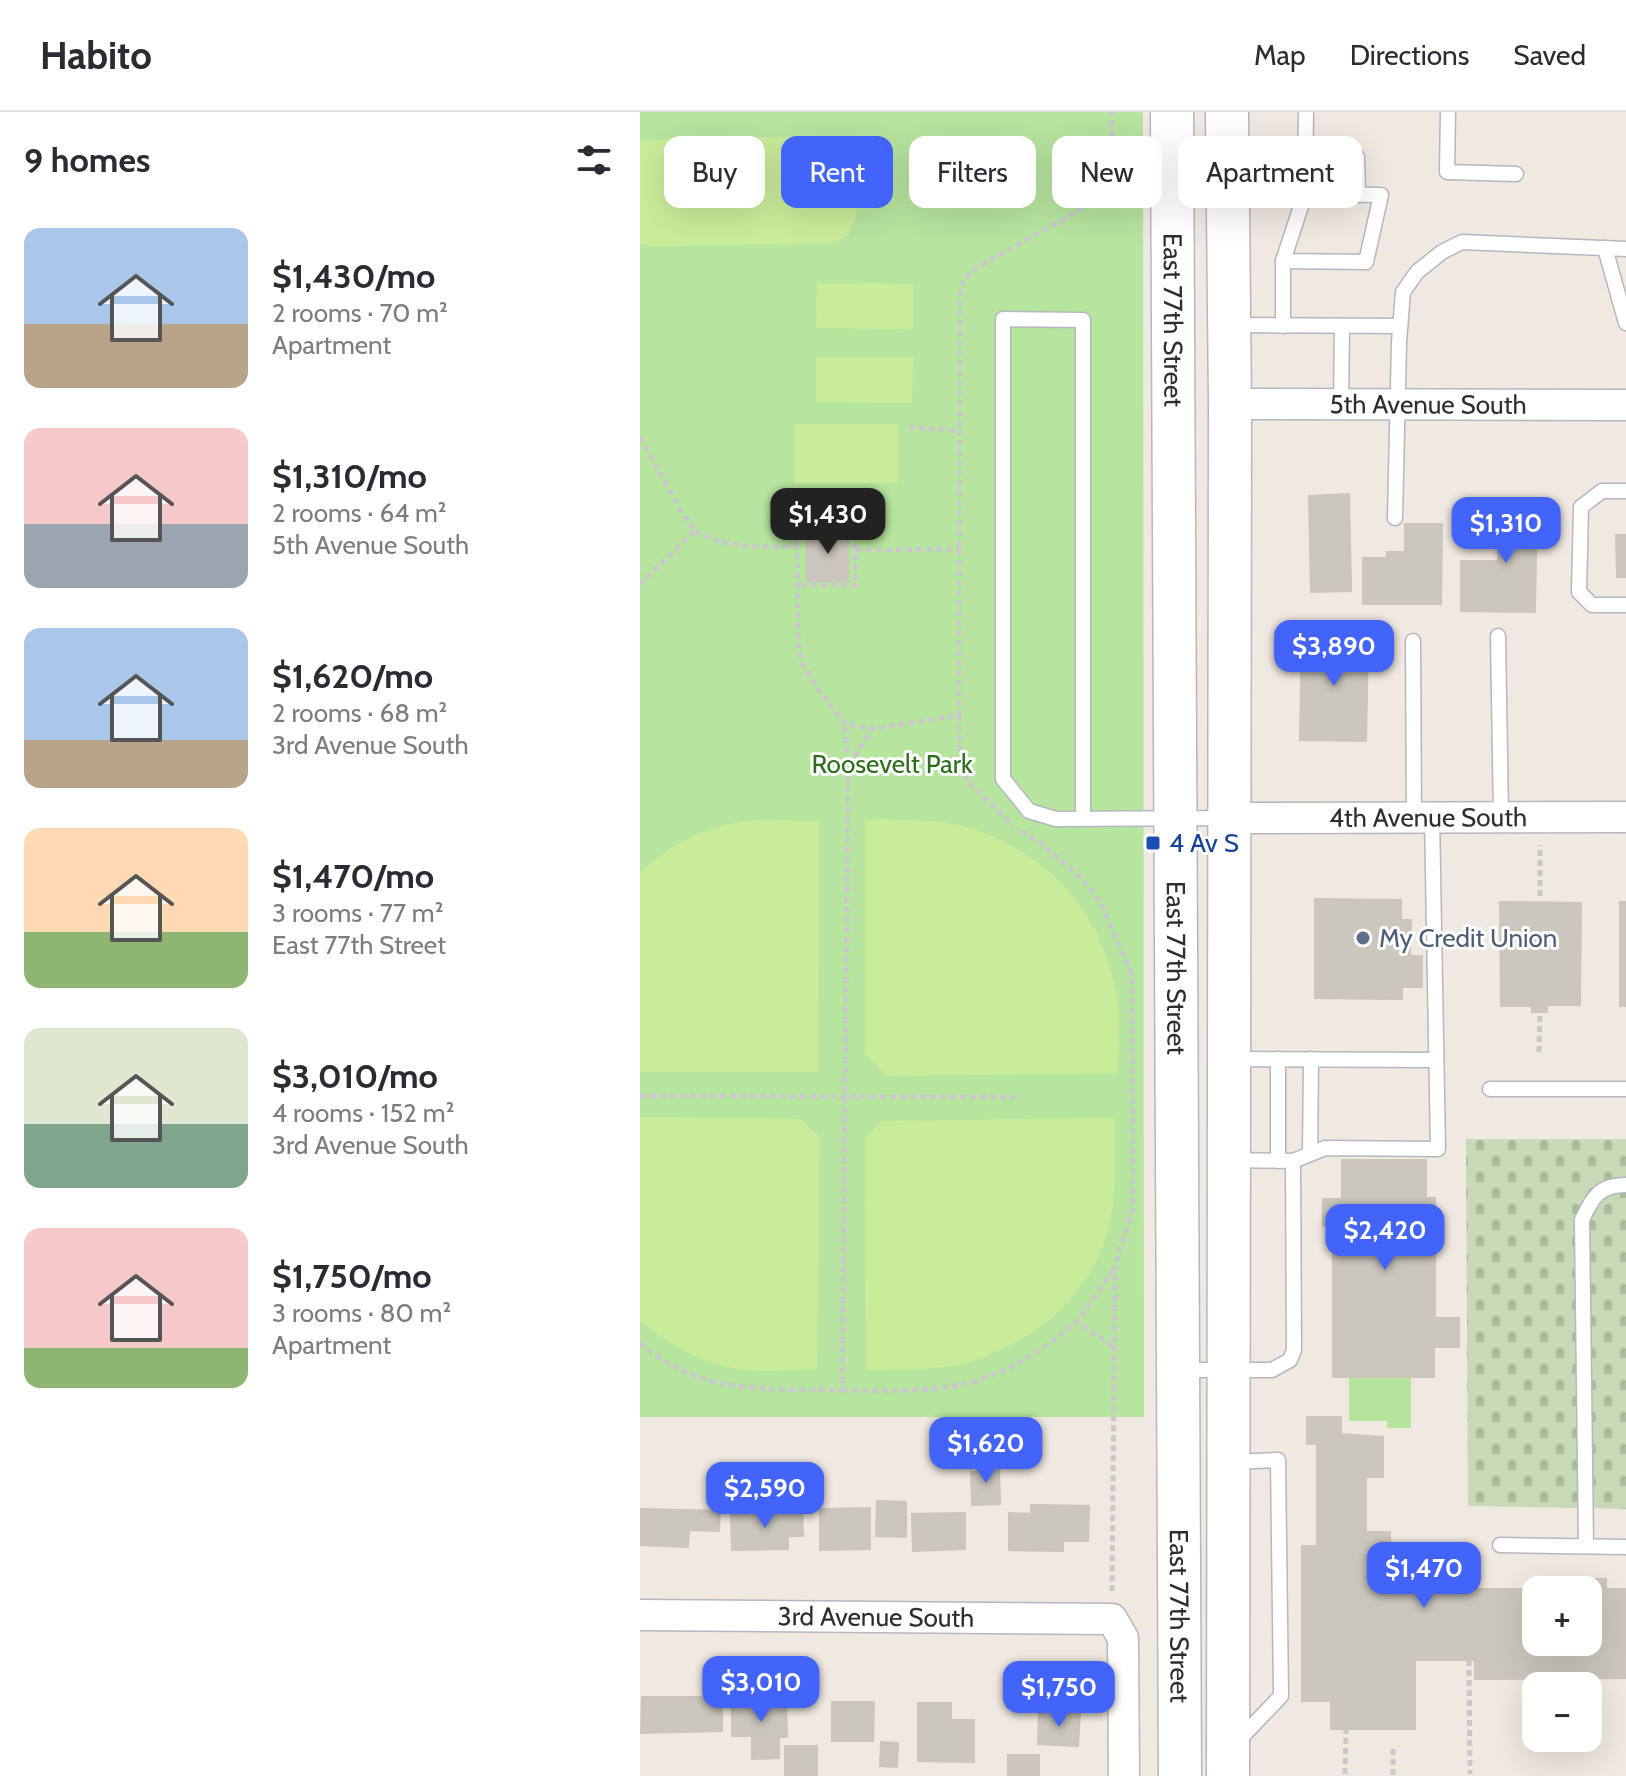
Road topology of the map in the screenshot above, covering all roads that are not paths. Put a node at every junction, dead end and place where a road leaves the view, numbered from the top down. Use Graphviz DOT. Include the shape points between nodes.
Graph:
graph roads {
  1 [pos="1172,112"];
  2 [pos="1227,112"];
  3 [pos="1306,112"];
  4 [pos="1448,112"];
  5 [pos="1306,136"];
  6 [pos="1516,174"];
  7 [pos="1362,195"];
  8 [pos="1300,208"];
  9 [pos="1605,248"];
  10 [pos="1626,249"];
  11 [pos="1283,261"];
  12 [pos="1626,323"];
  13 [pos="1229,325"];
  14 [pos="1283,326"];
  15 [pos="1342,326"];
  16 [pos="1400,326"];
  17 [pos="1230,404"];
  18 [pos="1341,405"];
  19 [pos="1397,405"];
  20 [pos="1626,405"];
  21 [pos="1626,491"];
  22 [pos="1395,518"];
  23 [pos="1626,605"];
  24 [pos="1498,636"];
  25 [pos="1413,641"];
  26 [pos="1423,817"];
  27 [pos="1501,817"];
  28 [pos="1626,817"];
  29 [pos="1176,818"];
  30 [pos="1228,818"];
  31 [pos="1083,819"];
  32 [pos="1229,1059"];
  33 [pos="1278,1059"];
  34 [pos="1311,1059"];
  35 [pos="1436,1060"];
  36 [pos="1490,1089"];
  37 [pos="1626,1089"];
  38 [pos="1310,1154"];
  39 [pos="1228,1160"];
  40 [pos="1285,1161"];
  41 [pos="1626,1185"];
  42 [pos="1178,1370"];
  43 [pos="1228,1371"];
  44 [pos="1500,1545"];
  45 [pos="1586,1546"];
  46 [pos="1626,1547"];
  47 [pos="640,1615"];
  48 [pos="1228,1763"];
  49 [pos="1124,1776"];
  50 [pos="1180,1776"];
  1 -- 29 [label="street, East 77th Street"];
  2 -- 13 [label="street, East 77th Street"];
  3 -- 5 [label="lane"];
  4 -- 6 [label="lane" via="1447,172"];
  7 -- 11 [label="lane" via="1381,195 1366,262"];
  8 -- 11 [label="lane"];
  9 -- 10 [label="lane"];
  9 -- 12 [label="lane"];
  9 -- 16 [label="lane" via="1462,242 1417,272 1403,292"];
  11 -- 14 [label="lane"];
  13 -- 14 [label="lane"];
  13 -- 17 [label="street, East 77th Street"];
  14 -- 15 [label="lane"];
  15 -- 16 [label="lane"];
  15 -- 18 [label="lane"];
  16 -- 19 [label="lane"];
  17 -- 18 [label="street, 5th Avenue South"];
  17 -- 30 [label="street, East 77th Street"];
  18 -- 19 [label="street, 5th Avenue South"];
  19 -- 20 [label="street, 5th Avenue South"];
  19 -- 22 [label="lane"];
  21 -- 23 [label="lane" via="1602,491 1581,507 1579,592 1592,605"];
  24 -- 27 [label="lane"];
  25 -- 26 [label="lane"];
  26 -- 27 [label="street, 4th Avenue South"];
  26 -- 30 [label="street, 4th Avenue South"];
  26 -- 35 [label="lane"];
  27 -- 28 [label="street, 4th Avenue South"];
  29 -- 30 [label="lane"];
  29 -- 31 [label="lane"];
  29 -- 42 [label="street, East 77th Street"];
  30 -- 32 [label="street, East 77th Street"];
  31 -- 31 [label="lane" via="1029,811 1003,779 1003,319 1083,320"];
  32 -- 33 [label="lane"];
  32 -- 39 [label="street, East 77th Street"];
  33 -- 34 [label="lane"];
  33 -- 40 [label="lane"];
  34 -- 35 [label="lane"];
  34 -- 38 [label="lane"];
  35 -- 38 [label="lane" via="1438,1149 1325,1148"];
  36 -- 37 [label="lane"];
  38 -- 40 [label="lane"];
  39 -- 40 [label="lane"];
  39 -- 43 [label="street, East 77th Street"];
  40 -- 43 [label="lane" via="1293,1199 1294,1350 1290,1360 1272,1370"];
  41 -- 45 [label="lane" via="1593,1196 1582,1220"];
  42 -- 43 [label="lane"];
  42 -- 50 [label="street, East 77th Street"];
  43 -- 48 [label="street, East 77th Street"];
  44 -- 45 [label="lane"];
  45 -- 46 [label="lane"];
  47 -- 49 [label="street, 3rd Avenue South" via="1112,1619 1123,1638"];
}
